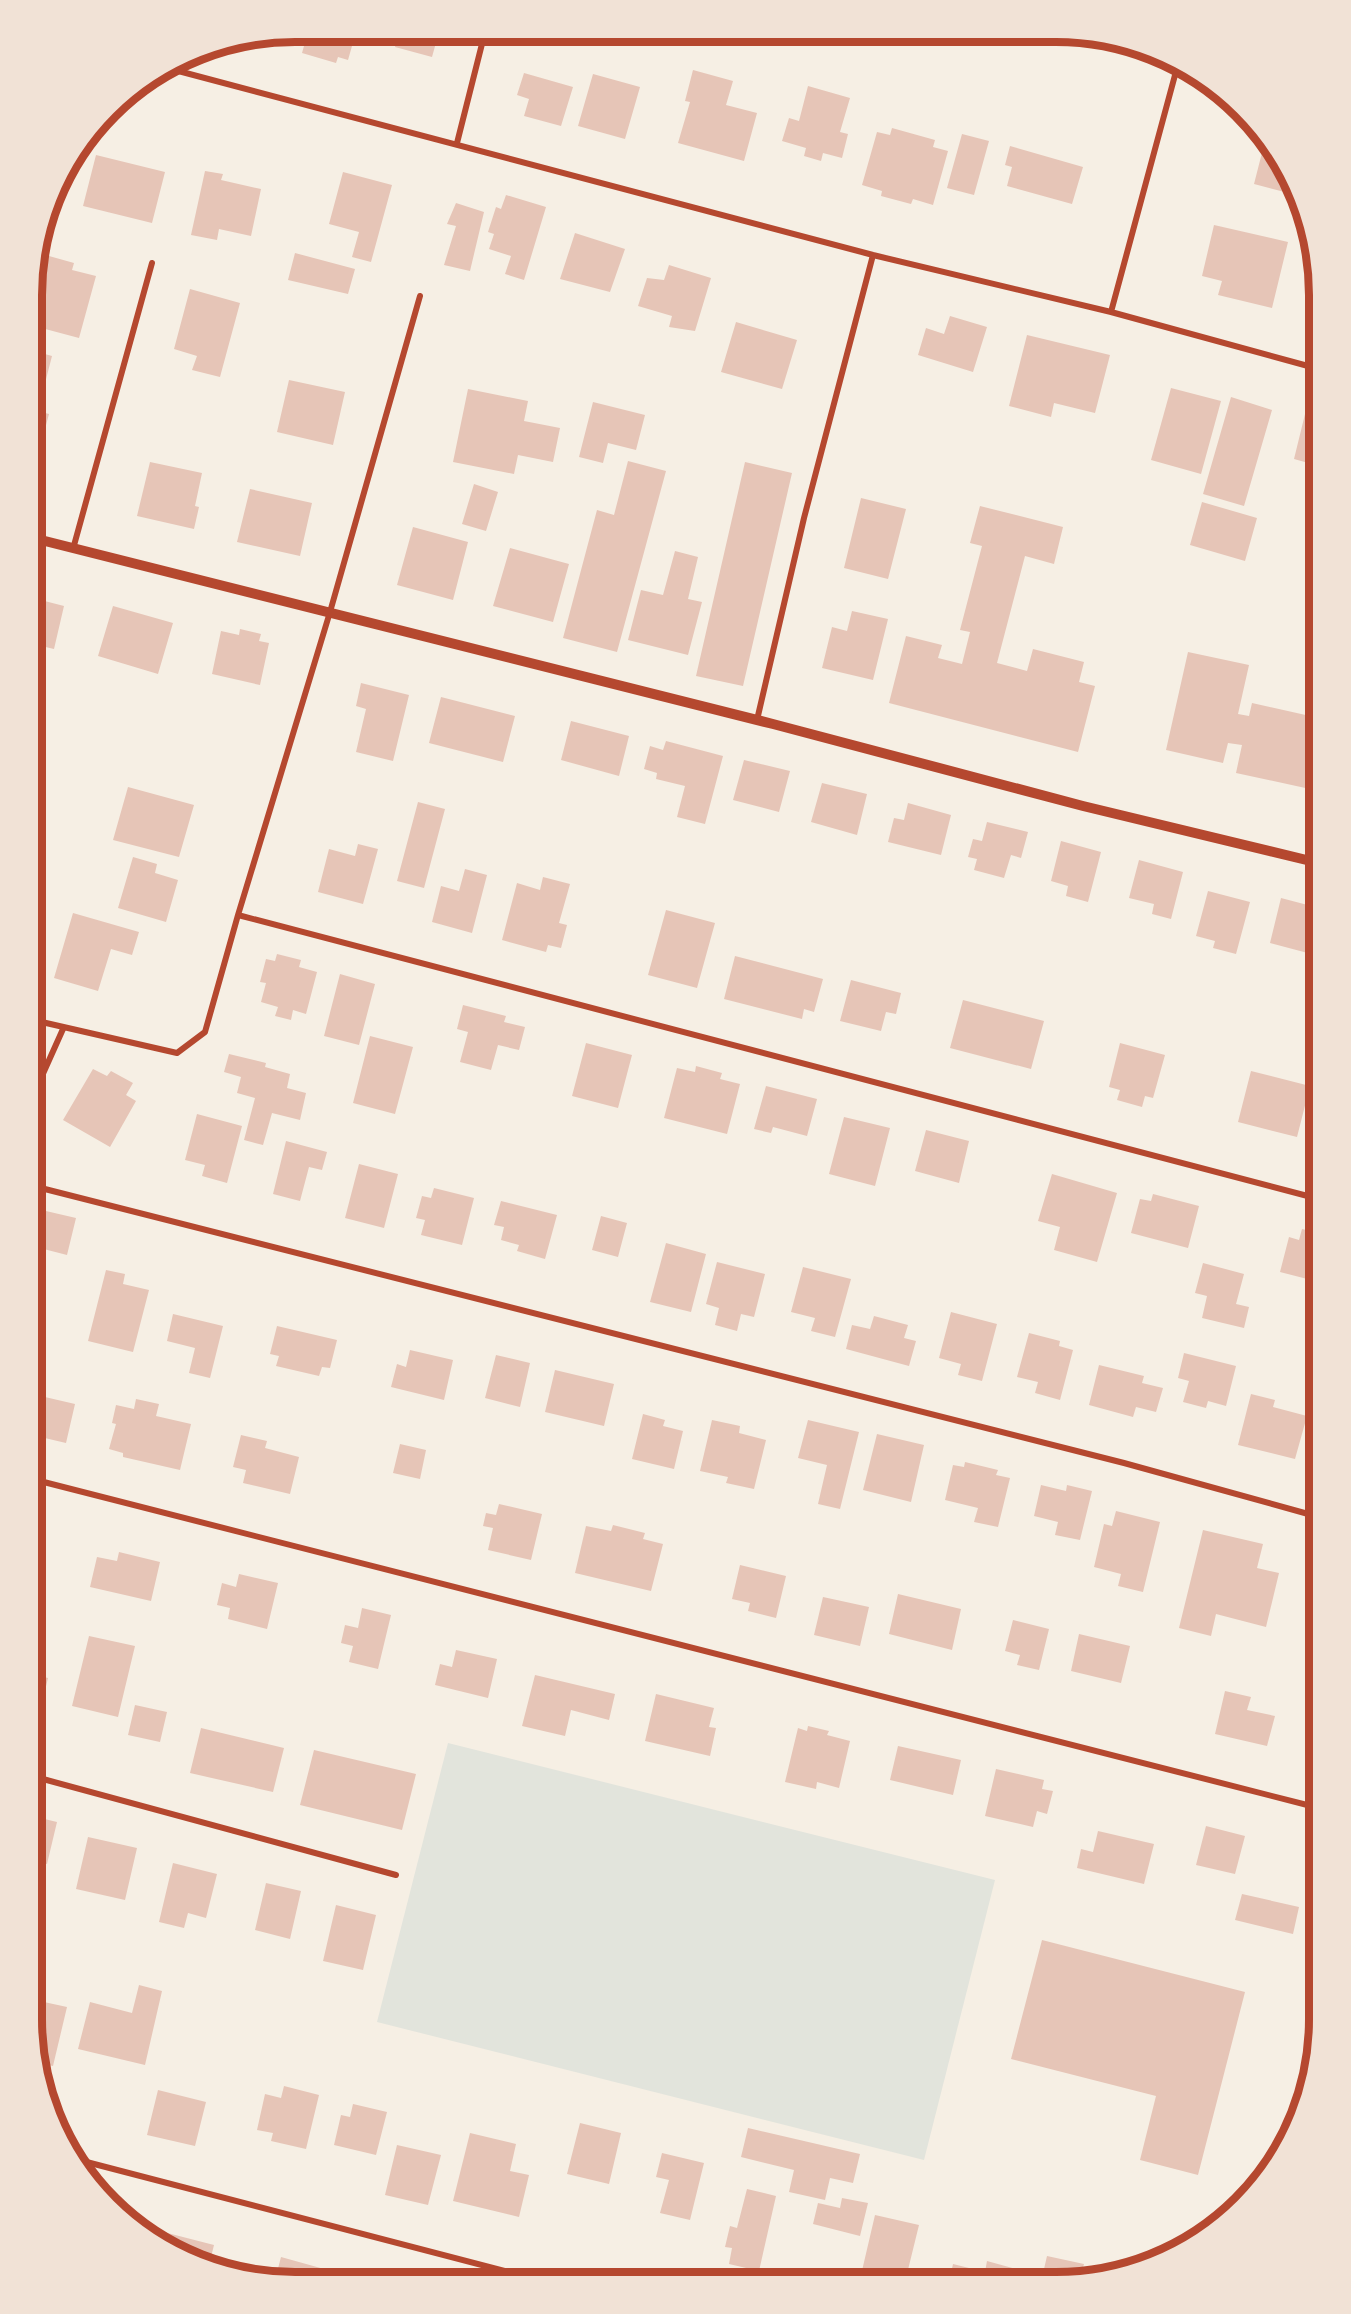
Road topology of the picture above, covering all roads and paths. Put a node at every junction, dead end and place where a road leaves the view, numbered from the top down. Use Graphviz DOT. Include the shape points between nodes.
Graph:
graph roads {
  1 [pos="482,42"];
  2 [pos="177,72"];
  3 [pos="1176,72"];
  4 [pos="457,143"];
  5 [pos="873,255"];
  6 [pos="152,263"];
  7 [pos="420,296"];
  8 [pos="1111,312"];
  9 [pos="1309,366"];
  10 [pos="42,540"];
  11 [pos="73,549"];
  12 [pos="330,612"];
  13 [pos="757,720"];
  14 [pos="1309,861"];
  15 [pos="238,915"];
  16 [pos="42,1023"];
  17 [pos="63,1029"];
  18 [pos="42,1076"];
  19 [pos="42,1188"];
  20 [pos="1309,1196"];
  21 [pos="42,1482"];
  22 [pos="1309,1514"];
  23 [pos="42,1779"];
  24 [pos="1309,1805"];
  25 [pos="396,1875"];
  26 [pos="87,2162"];
  27 [pos="508,2272"];
  1 -- 4 [label="street"];
  2 -- 4 [label="street"];
  3 -- 8 [label="street"];
  4 -- 5 [label="street"];
  5 -- 8 [label="street"];
  5 -- 13 [label="street" via="804,518"];
  6 -- 11 [label="street"];
  7 -- 12 [label="street"];
  8 -- 9 [label="street"];
  10 -- 11 [label="street"];
  11 -- 12 [label="street"];
  12 -- 13 [label="street"];
  12 -- 15 [label="street"];
  13 -- 14 [label="street"];
  15 -- 17 [label="street" via="205,1032 177,1053"];
  15 -- 20 [label="street"];
  16 -- 17 [label="street"];
  17 -- 18 [label="street"];
  19 -- 22 [label="street"];
  21 -- 24 [label="street"];
  23 -- 25 [label="street"];
  26 -- 27 [label="street"];
}
